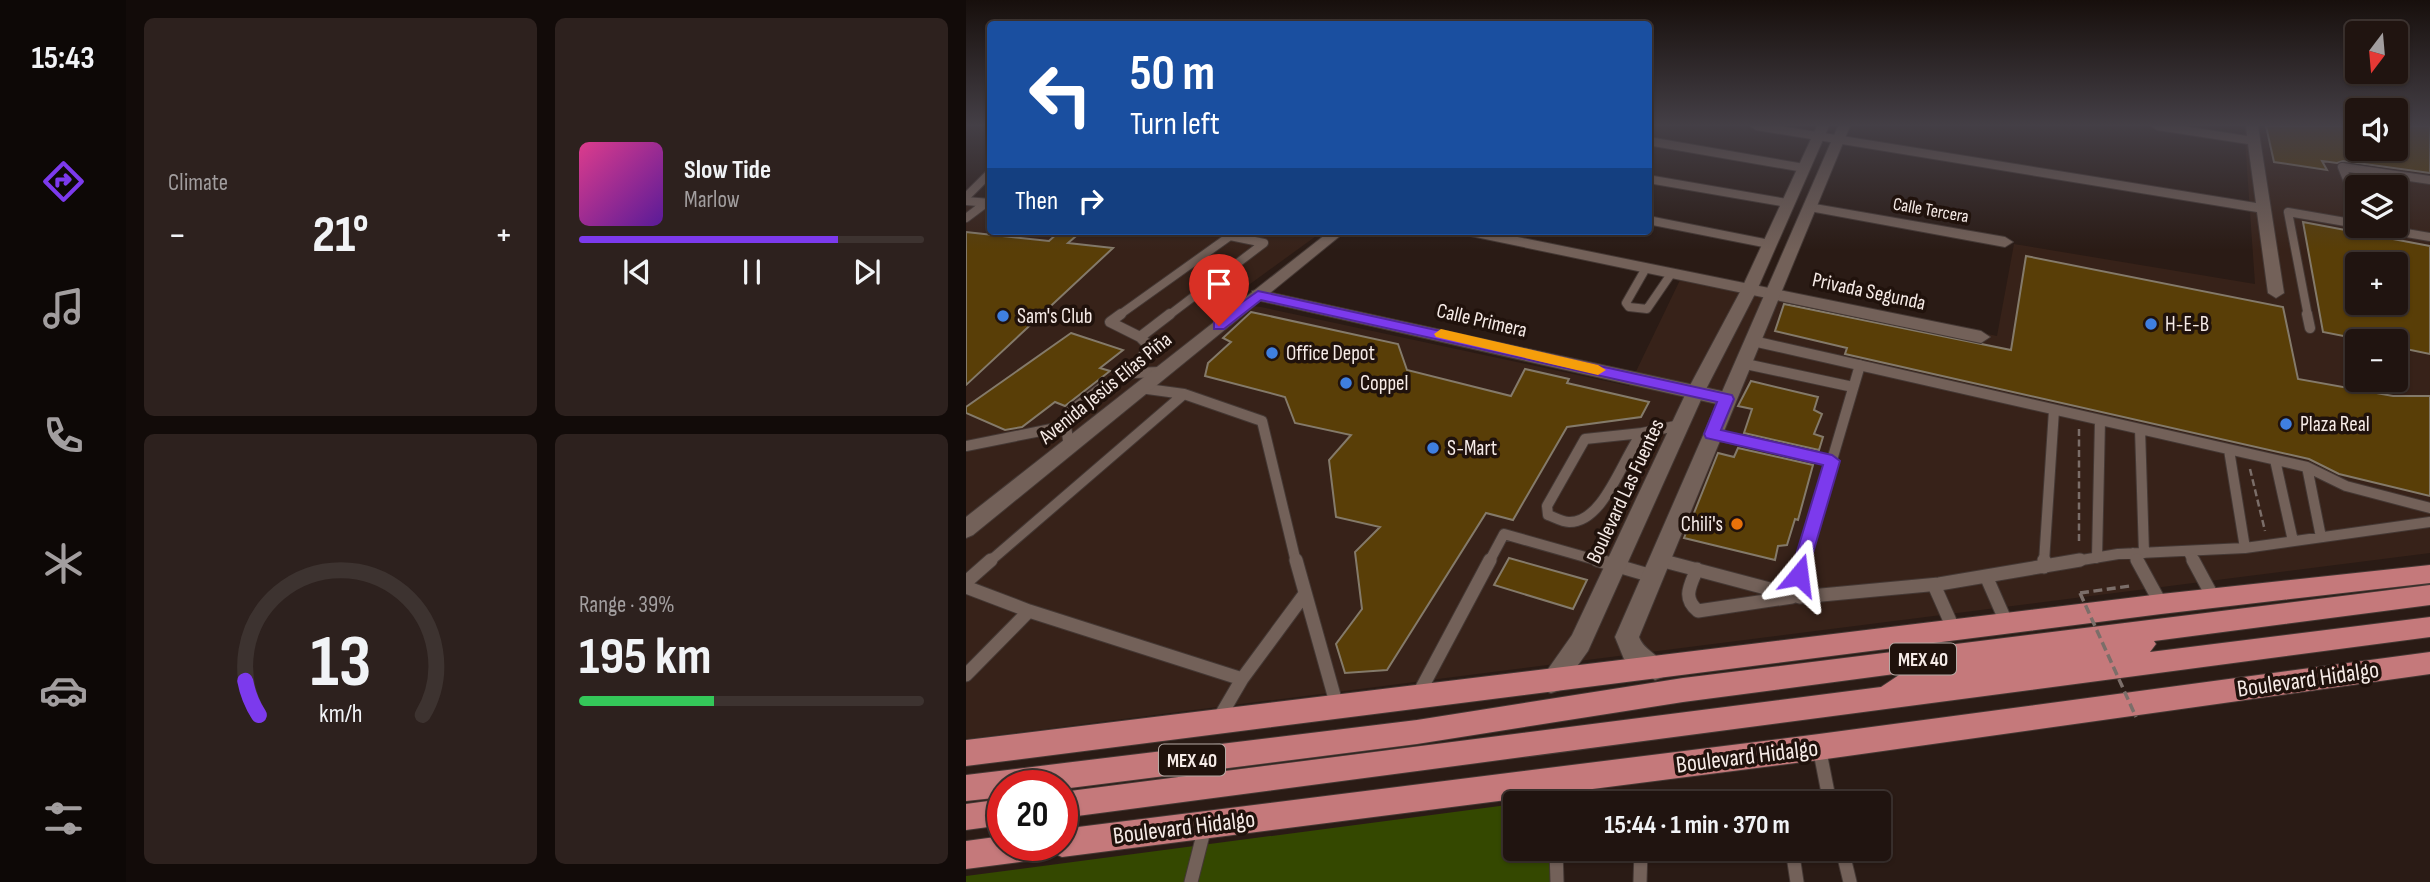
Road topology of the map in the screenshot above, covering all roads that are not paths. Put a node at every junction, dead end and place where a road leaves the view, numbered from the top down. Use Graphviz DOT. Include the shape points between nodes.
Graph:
graph roads {
  1 [pos="1799,167"];
  2 [pos="1826,167"];
  3 [pos="2032,167"];
  4 [pos="2258,167"];
  5 [pos="2343,167"];
  6 [pos="1804,168"];
  7 [pos="2396,175"];
  8 [pos="987,176"];
  9 [pos="2408,177"];
  10 [pos="1652,179"];
  11 [pos="2430,180"];
  12 [pos="966,199"];
  13 [pos="987,203"];
  14 [pos="1787,203"];
  15 [pos="987,204"];
  16 [pos="1809,207"];
  17 [pos="2265,209"];
  18 [pos="966,218"];
  19 [pos="1652,221"];
  20 [pos="2345,222"];
  21 [pos="2408,233"];
  22 [pos="1334,235"];
  23 [pos="1485,235"];
  24 [pos="2430,237"];
  25 [pos="2005,242"];
  26 [pos="1769,244"];
  27 [pos="1646,268"];
  28 [pos="1671,274"];
  29 [pos="1749,290"];
  30 [pos="2276,293"];
  31 [pos="1258,295"];
  32 [pos="1773,295"];
  33 [pos="2310,328"];
  34 [pos="1140,337"];
  35 [pos="1981,337"];
  36 [pos="1753,341"];
  37 [pos="1741,363"];
  38 [pos="1860,365"];
  39 [pos="1137,381"];
  40 [pos="1853,387"];
  41 [pos="1695,393"];
  42 [pos="1184,394"];
  43 [pos="1726,399"];
  44 [pos="2054,410"];
  45 [pos="2100,420"];
  46 [pos="1680,425"];
  47 [pos="1066,426"];
  48 [pos="2140,429"];
  49 [pos="1643,432"];
  50 [pos="1712,434"];
  51 [pos="966,446"];
  52 [pos="1069,447"];
  53 [pos="2229,450"];
  54 [pos="1667,455"];
  55 [pos="2275,460"];
  56 [pos="1832,461"];
  57 [pos="1699,464"];
  58 [pos="2308,467"];
  59 [pos="2430,508"];
  60 [pos="2430,522"];
  61 [pos="966,529"];
  62 [pos="2322,537"];
  63 [pos="2293,541"];
  64 [pos="2245,548"];
  65 [pos="2188,551"];
  66 [pos="2139,553"];
  67 [pos="2096,558"];
  68 [pos="1615,567"];
  69 [pos="2043,567"];
  70 [pos="1656,568"];
  71 [pos="1697,569"];
  72 [pos="2430,574"];
  73 [pos="1986,576"];
  74 [pos="966,582"];
  75 [pos="1934,585"];
  76 [pos="966,587"];
  77 [pos="2430,595"];
  78 [pos="1304,596"];
  79 [pos="1792,597"];
  80 [pos="2203,600"];
  81 [pos="2161,604"];
  82 [pos="1029,611"];
  83 [pos="2007,624"];
  84 [pos="2201,624"];
  85 [pos="2430,627"];
  86 [pos="1954,630"];
  87 [pos="2430,663"];
  88 [pos="1655,669"];
  89 [pos="966,675"];
  90 [pos="1242,679"];
  91 [pos="1551,682"];
  92 [pos="1417,696"];
  93 [pos="1883,698"];
  94 [pos="1337,706"];
  95 [pos="1216,723"];
  96 [pos="1819,747"];
  97 [pos="966,753"];
  98 [pos="966,788"];
  99 [pos="1828,791"];
  100 [pos="1078,803"];
  101 [pos="987,814"];
  102 [pos="966,817"];
  103 [pos="1205,825"];
  104 [pos="1078,841"];
  105 [pos="987,852"];
  106 [pos="966,855"];
  107 [pos="1556,861"];
  108 [pos="1641,861"];
  109 [pos="1794,861"];
  110 [pos="1845,861"];
  111 [pos="1191,882"];
  112 [pos="1556,882"];
  113 [pos="1640,882"];
  114 [pos="1797,882"];
  115 [pos="1850,882"];
  1 -- 6 [label="lane"];
  2 -- 16 [label="street"];
  3 -- 17 [label="street"];
  4 -- 17 [label="street"];
  5 -- 7 [label="lane"];
  6 -- 14 [label="street, Boulevard Las Fuentes"];
  8 -- 12 [label="lane"];
  9 -- 11 [label="lane"];
  10 -- 14 [label="street"];
  12 -- 13 [label="street"];
  14 -- 26 [label="street, Boulevard Las Fuentes"];
  15 -- 18 [label="lane"];
  16 -- 25 [label="street, Calle Tercera"];
  16 -- 32 [label="street"];
  17 -- 30 [label="street"];
  19 -- 26 [label="lane"];
  20 -- 33 [label="lane" via="2288,212"];
  21 -- 24 [label="lane"];
  22 -- 31 [label="street, Avenida Jesús Elías Piña"];
  23 -- 27 [label="street"];
  26 -- 29 [label="street, Boulevard Las Fuentes"];
  27 -- 28 [label="street"];
  27 -- 28 [label="lane" via="1628,296 1629,307 1652,306"];
  28 -- 29 [label="street"];
  29 -- 32 [label="street, Privada Segunda"];
  29 -- 41 [label="street, Boulevard Las Fuentes"];
  31 -- 39 [label="street, Avenida Jesús Elías Piña" via="1161,372"];
  31 -- 41 [label="street, Calle Primera"];
  32 -- 35 [label="street, Privada Segunda"];
  32 -- 36 [label="street"];
  34 -- 34 [label="lane" via="1233,266 1264,243 1230,236 1110,323"];
  34 -- 39 [label="lane" via="1149,346"];
  36 -- 37 [label="street"];
  36 -- 38 [label="lane"];
  37 -- 40 [label="lane"];
  37 -- 43 [label="street"];
  38 -- 40 [label="lane"];
  38 -- 44 [label="lane"];
  39 -- 42 [label="lane"];
  39 -- 47 [label="lane" via="1105,384 1071,411"];
  39 -- 52 [label="street, Avenida Jesús Elías Piña"];
  40 -- 56 [label="lane"];
  41 -- 43 [label="street"];
  41 -- 46 [label="street, Boulevard Las Fuentes"];
  42 -- 74 [label="lane"];
  42 -- 78 [label="lane" via="1262,421"];
  43 -- 50 [label="street"];
  44 -- 45 [label="lane"];
  44 -- 69 [label="lane"];
  45 -- 48 [label="lane"];
  45 -- 67 [label="lane"];
  46 -- 49 [label="lane"];
  46 -- 54 [label="street, Boulevard Las Fuentes"];
  47 -- 51 [label="lane"];
  47 -- 52 [label="lane"];
  48 -- 53 [label="lane"];
  48 -- 66 [label="lane"];
  49 -- 49 [label="lane" via="1630,444 1596,513 1581,522 1563,524 1548,515 1547,506 1585,439"];
  50 -- 56 [label="lane"];
  50 -- 57 [label="street"];
  52 -- 61 [label="street, Avenida Jesús Elías Piña"];
  53 -- 55 [label="lane"];
  53 -- 64 [label="lane"];
  54 -- 57 [label="street"];
  54 -- 68 [label="street, Boulevard Las Fuentes"];
  55 -- 58 [label="lane"];
  55 -- 63 [label="lane"];
  56 -- 79 [label="lane"];
  57 -- 70 [label="street"];
  58 -- 59 [label="lane" via="2346,486"];
  58 -- 62 [label="lane"];
  60 -- 62 [label="lane"];
  62 -- 63 [label="lane"];
  63 -- 64 [label="lane"];
  64 -- 65 [label="lane"];
  65 -- 66 [label="lane"];
  65 -- 80 [label="lane"];
  66 -- 67 [label="lane"];
  66 -- 81 [label="lane"];
  67 -- 69 [label="lane"];
  68 -- 70 [label="lane"];
  68 -- 91 [label="street, Boulevard Las Fuentes" via="1580,643"];
  68 -- 92 [label="lane" via="1504,534"];
  69 -- 73 [label="lane"];
  70 -- 71 [label="lane"];
  70 -- 88 [label="street" via="1627,637 1632,651"];
  71 -- 79 [label="lane"];
  71 -- 79 [label="lane" via="1687,595 1698,611"];
  72 -- 80 [label="main road"];
  73 -- 75 [label="lane"];
  73 -- 83 [label="lane"];
  75 -- 79 [label="lane"];
  75 -- 86 [label="lane"];
  76 -- 82 [label="lane"];
  77 -- 84 [label="main road, Boulevard Hidalgo / MEX 40"];
  78 -- 90 [label="lane"];
  78 -- 94 [label="lane"];
  80 -- 81 [label="main road"];
  80 -- 84 [label="main road"];
  81 -- 83 [label="main road"];
  82 -- 89 [label="lane"];
  82 -- 90 [label="lane"];
  83 -- 86 [label="main road"];
  84 -- 93 [label="main road, Boulevard Hidalgo" via="2178,639 1936,672"];
  84 -- 98 [label="main road, Boulevard Hidalgo / MEX 40" via="1683,690 1417,732"];
  85 -- 93 [label="main road, Boulevard Hidalgo / MEX 40"];
  86 -- 88 [label="main road"];
  87 -- 96 [label="main road, Boulevard Hidalgo"];
  88 -- 91 [label="main road"];
  90 -- 95 [label="lane"];
  91 -- 92 [label="main road"];
  92 -- 94 [label="main road"];
  93 -- 100 [label="main road, Boulevard Hidalgo / MEX 40"];
  94 -- 95 [label="main road"];
  95 -- 97 [label="main road"];
  96 -- 99 [label="lane"];
  96 -- 103 [label="main road, Boulevard Hidalgo"];
  101 -- 102 [label="main road"];
  103 -- 104 [label="main road, Boulevard Hidalgo"];
  103 -- 111 [label="lane"];
  105 -- 106 [label="main road"];
  107 -- 112 [label="lane"];
  108 -- 113 [label="lane"];
  109 -- 114 [label="lane"];
  110 -- 115 [label="lane"];
}
